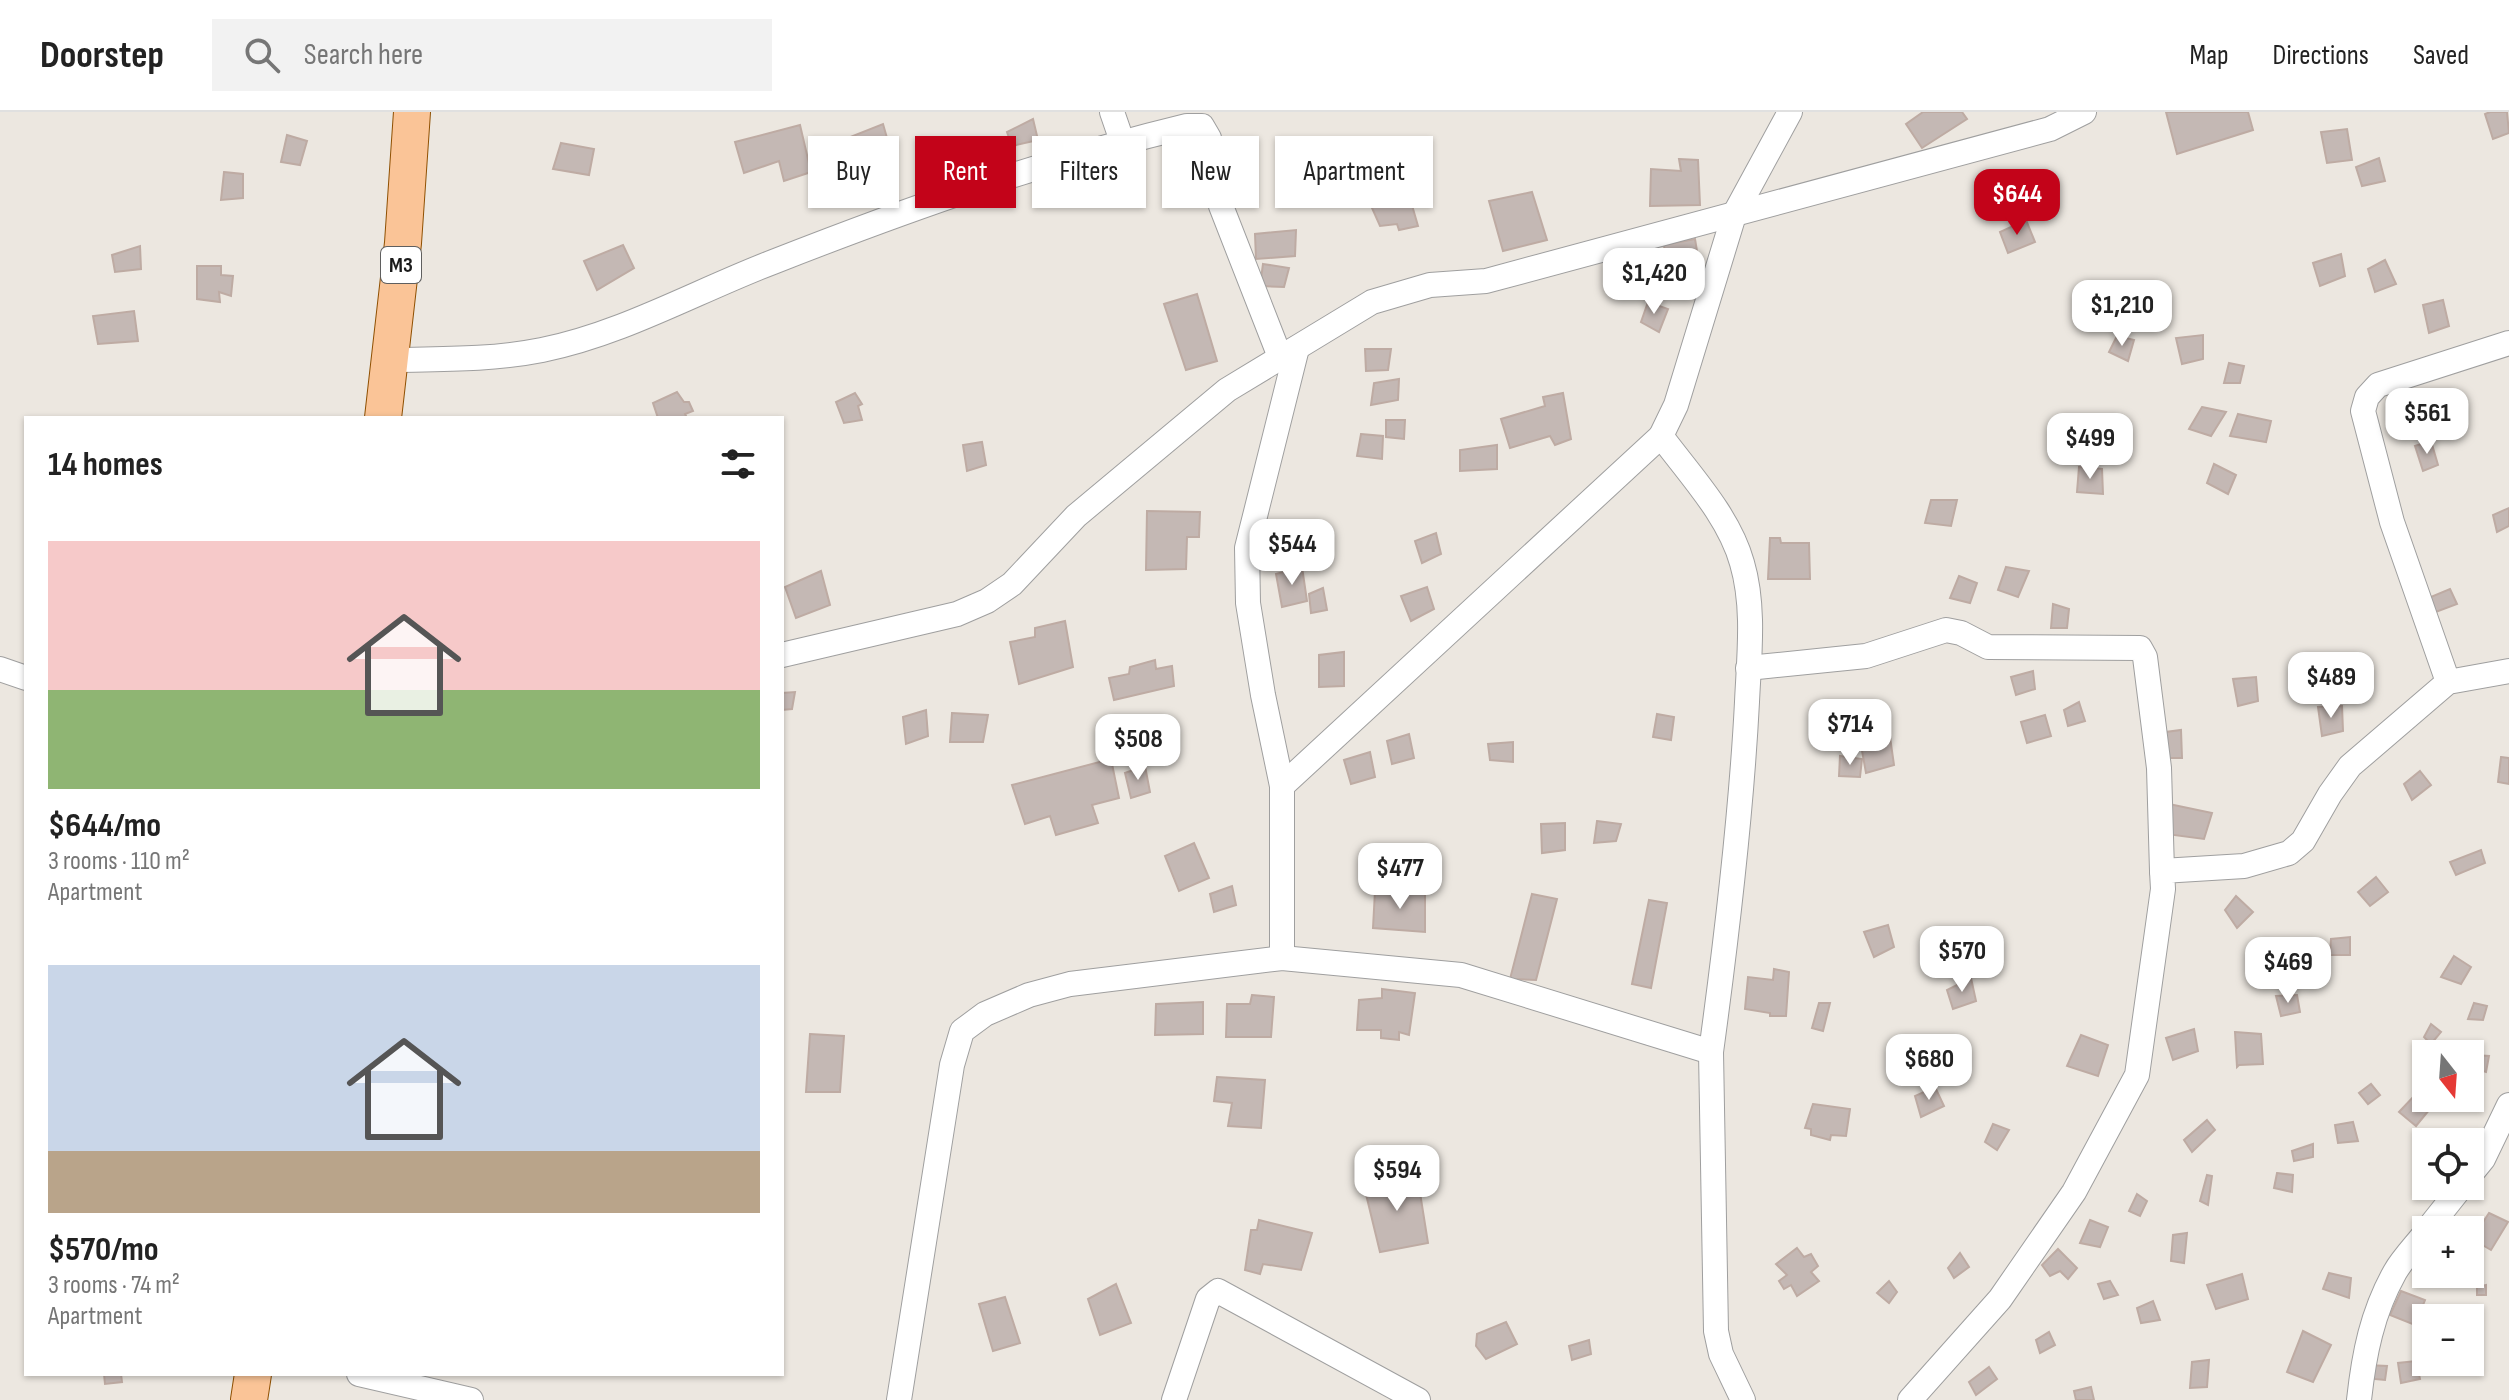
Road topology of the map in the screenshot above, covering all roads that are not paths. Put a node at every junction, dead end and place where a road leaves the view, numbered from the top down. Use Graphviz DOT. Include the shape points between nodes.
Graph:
graph roads {
  1 [pos="412,112"];
  2 [pos="1112,112"];
  3 [pos="1790,112"];
  4 [pos="2084,112"];
  5 [pos="1120,136"];
  6 [pos="1144,136"];
  7 [pos="1032,168"];
  8 [pos="1734,215"];
  9 [pos="2509,343"];
  10 [pos="1289,352"];
  11 [pos="391,360"];
  12 [pos="383,416"];
  13 [pos="1661,436"];
  14 [pos="784,655"];
  15 [pos="1748,668"];
  16 [pos="0,669"];
  17 [pos="2509,671"];
  18 [pos="24,677"];
  19 [pos="2448,682"];
  20 [pos="1282,786"];
  21 [pos="2162,871"];
  22 [pos="1282,958"];
  23 [pos="1711,1052"];
  24 [pos="2509,1105"];
  25 [pos="2484,1157"];
  26 [pos="2451,1200"];
  27 [pos="2439,1216"];
  28 [pos="2412,1250"];
  29 [pos="253,1376"];
  30 [pos="368,1376"];
  31 [pos="249,1400"];
  32 [pos="471,1400"];
  33 [pos="899,1400"];
  34 [pos="1174,1400"];
  35 [pos="1418,1400"];
  36 [pos="1743,1400"];
  37 [pos="1910,1400"];
  38 [pos="2359,1400"];
  1 -- 11 [label="main road, M3"];
  2 -- 5 [label="street"];
  3 -- 8 [label="street"];
  4 -- 8 [label="street" via="2050,129"];
  6 -- 10 [label="street" via="1202,126 1209,138 1221,206"];
  7 -- 11 [label="street" via="774,261 601,333 491,358"];
  8 -- 10 [label="street" via="1486,281 1430,285 1372,302"];
  8 -- 13 [label="street" via="1676,405"];
  9 -- 19 [label="street" via="2378,385 2363,411 2392,522"];
  10 -- 14 [label="street" via="1227,390 1076,516 1012,584 987,601 957,614"];
  10 -- 20 [label="street" via="1247,548 1248,603"];
  11 -- 12 [label="main road, M3"];
  13 -- 15 [label="street" via="1727,527 1742,563 1749,604"];
  13 -- 20 [label="street"];
  15 -- 21 [label="street" via="1866,656 1946,630 1988,647 2140,648 2159,768"];
  15 -- 23 [label="street" via="1734,874"];
  16 -- 18 [label="street"];
  17 -- 19 [label="street"];
  19 -- 21 [label="street" via="2350,766 2303,841 2289,853 2244,866"];
  20 -- 22 [label="street"];
  21 -- 37 [label="street" via="2137,1075 2074,1192 2000,1299"];
  22 -- 23 [label="street" via="1461,975"];
  22 -- 33 [label="street" via="1070,984 1002,1006 962,1031 952,1065"];
  23 -- 36 [label="street" via="1716,1331"];
  24 -- 25 [label="street"];
  26 -- 27 [label="street"];
  28 -- 38 [label="street" via="2395,1271 2377,1314 2363,1357"];
  29 -- 31 [label="main road"];
  30 -- 32 [label="street"];
  34 -- 35 [label="street" via="1208,1299 1218,1291"];
}
